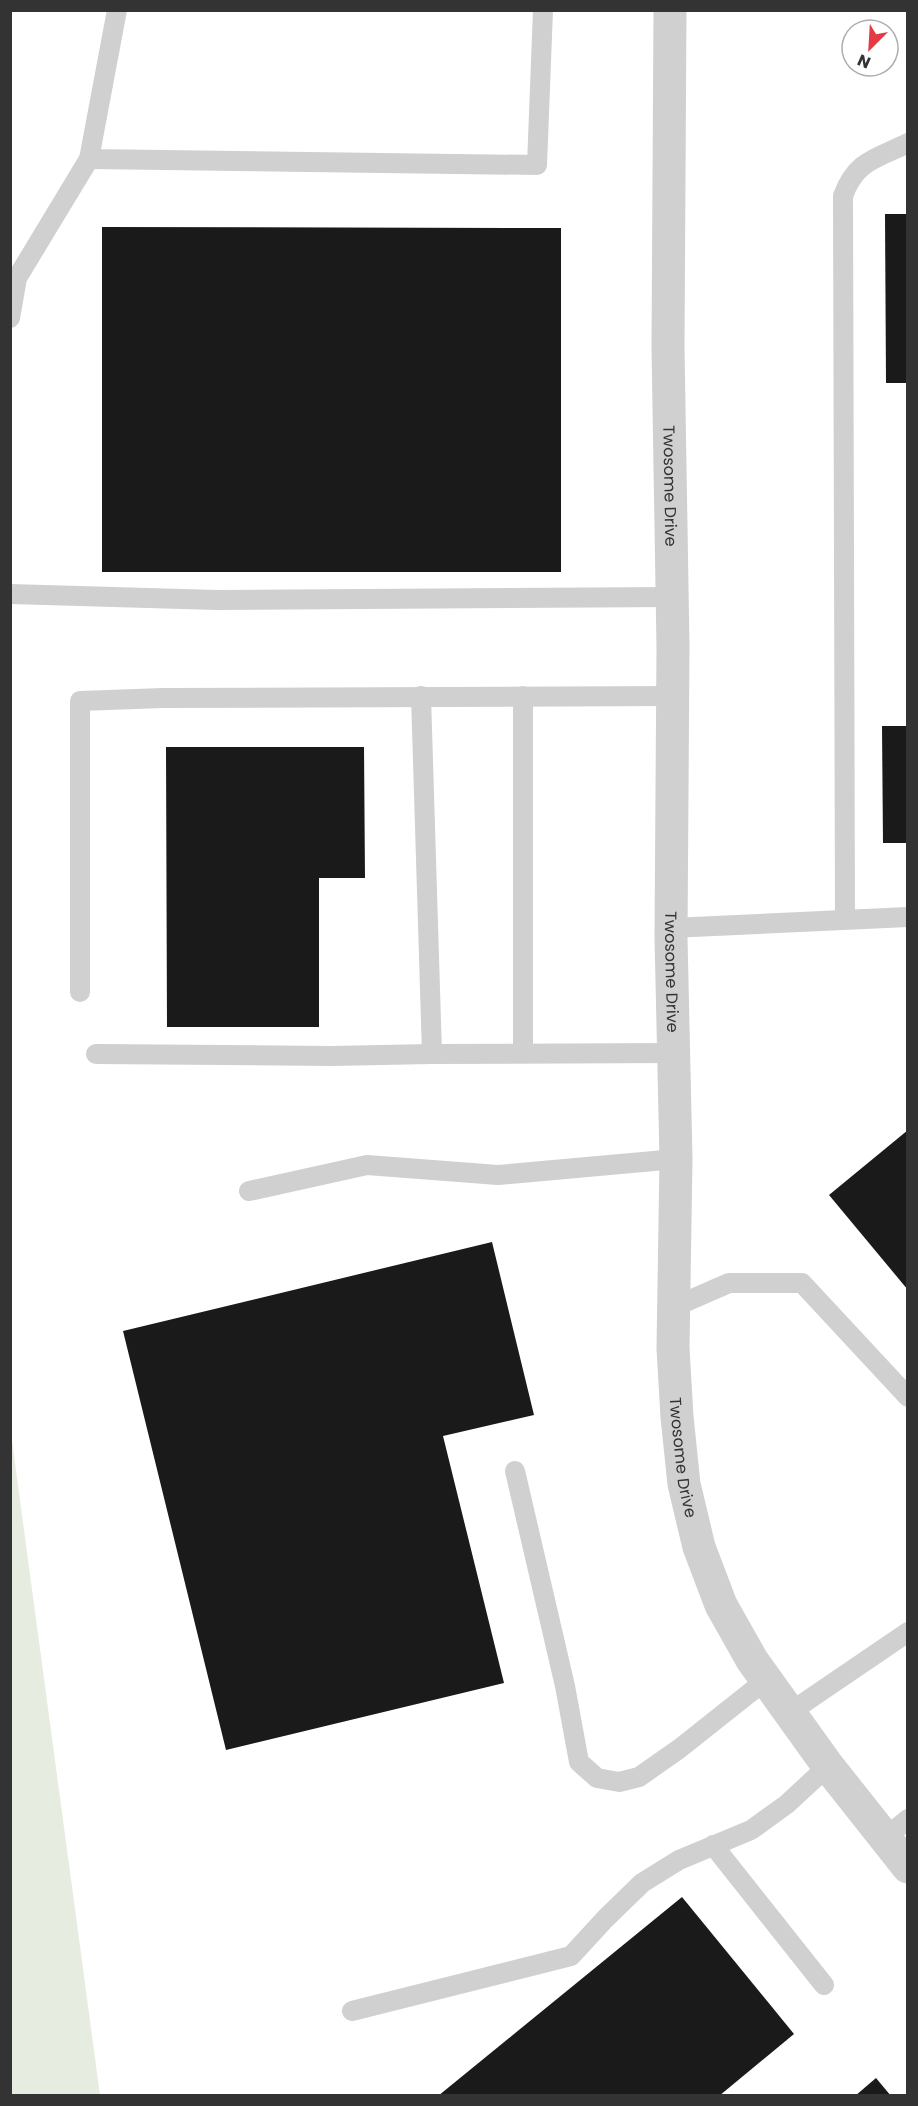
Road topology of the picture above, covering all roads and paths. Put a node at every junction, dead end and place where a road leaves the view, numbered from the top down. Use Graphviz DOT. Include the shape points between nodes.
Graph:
graph roads {
  1 [pos="117,10"];
  2 [pos="543,10"];
  3 [pos="670,10"];
  4 [pos="908,143"];
  5 [pos="89,159"];
  6 [pos="10,318"];
  7 [pos="10,594"];
  8 [pos="673,597"];
  9 [pos="421,696"];
  10 [pos="523,696"];
  11 [pos="673,696"];
  12 [pos="908,917"];
  13 [pos="845,920"];
  14 [pos="671,928"];
  15 [pos="80,992"];
  16 [pos="524,1053"];
  17 [pos="674,1053"];
  18 [pos="96,1054"];
  19 [pos="432,1054"];
  20 [pos="676,1159"];
  21 [pos="249,1191"];
  22 [pos="674,1307"];
  23 [pos="908,1397"];
  24 [pos="515,1471"];
  25 [pos="908,1632"];
  26 [pos="766,1680"];
  27 [pos="789,1713"];
  28 [pos="828,1766"];
  29 [pos="896,1828"];
  30 [pos="713,1845"];
  31 [pos="908,1867"];
  32 [pos="825,1985"];
  33 [pos="352,2011"];
  1 -- 5 [label="lane"];
  2 -- 5 [label="lane" via="537,165"];
  3 -- 8 [label="street, Twosome Drive"];
  4 -- 13 [label="lane" via="861,166 843,196"];
  5 -- 6 [label="lane" via="16,278"];
  7 -- 8 [label="lane" via="218,600"];
  8 -- 11 [label="street, Twosome Drive"];
  9 -- 10 [label="lane"];
  9 -- 15 [label="lane" via="80,701"];
  9 -- 19 [label="lane"];
  10 -- 11 [label="lane"];
  10 -- 16 [label="lane"];
  11 -- 14 [label="street, Twosome Drive"];
  12 -- 13 [label="lane"];
  13 -- 14 [label="lane"];
  14 -- 17 [label="street, Twosome Drive"];
  16 -- 17 [label="lane"];
  16 -- 19 [label="lane"];
  17 -- 20 [label="street, Twosome Drive"];
  18 -- 19 [label="lane"];
  20 -- 21 [label="lane" via="498,1175 367,1165"];
  20 -- 22 [label="street, Twosome Drive"];
  22 -- 23 [label="lane" via="729,1283 802,1283"];
  22 -- 26 [label="street, Twosome Drive" via="677,1417 684,1484 699,1547 721,1605"];
  24 -- 26 [label="lane" via="579,1762 597,1778 619,1782 639,1777"];
  25 -- 27 [label="lane"];
  26 -- 27 [label="street, Twosome Drive"];
  27 -- 28 [label="street, Twosome Drive"];
  28 -- 29 [label="street, Twosome Drive"];
  28 -- 30 [label="lane" via="787,1804 751,1830"];
  29 -- 31 [label="street, Twosome Drive"];
  30 -- 32 [label="lane"];
  30 -- 33 [label="lane" via="642,1883 571,1956"];
}
